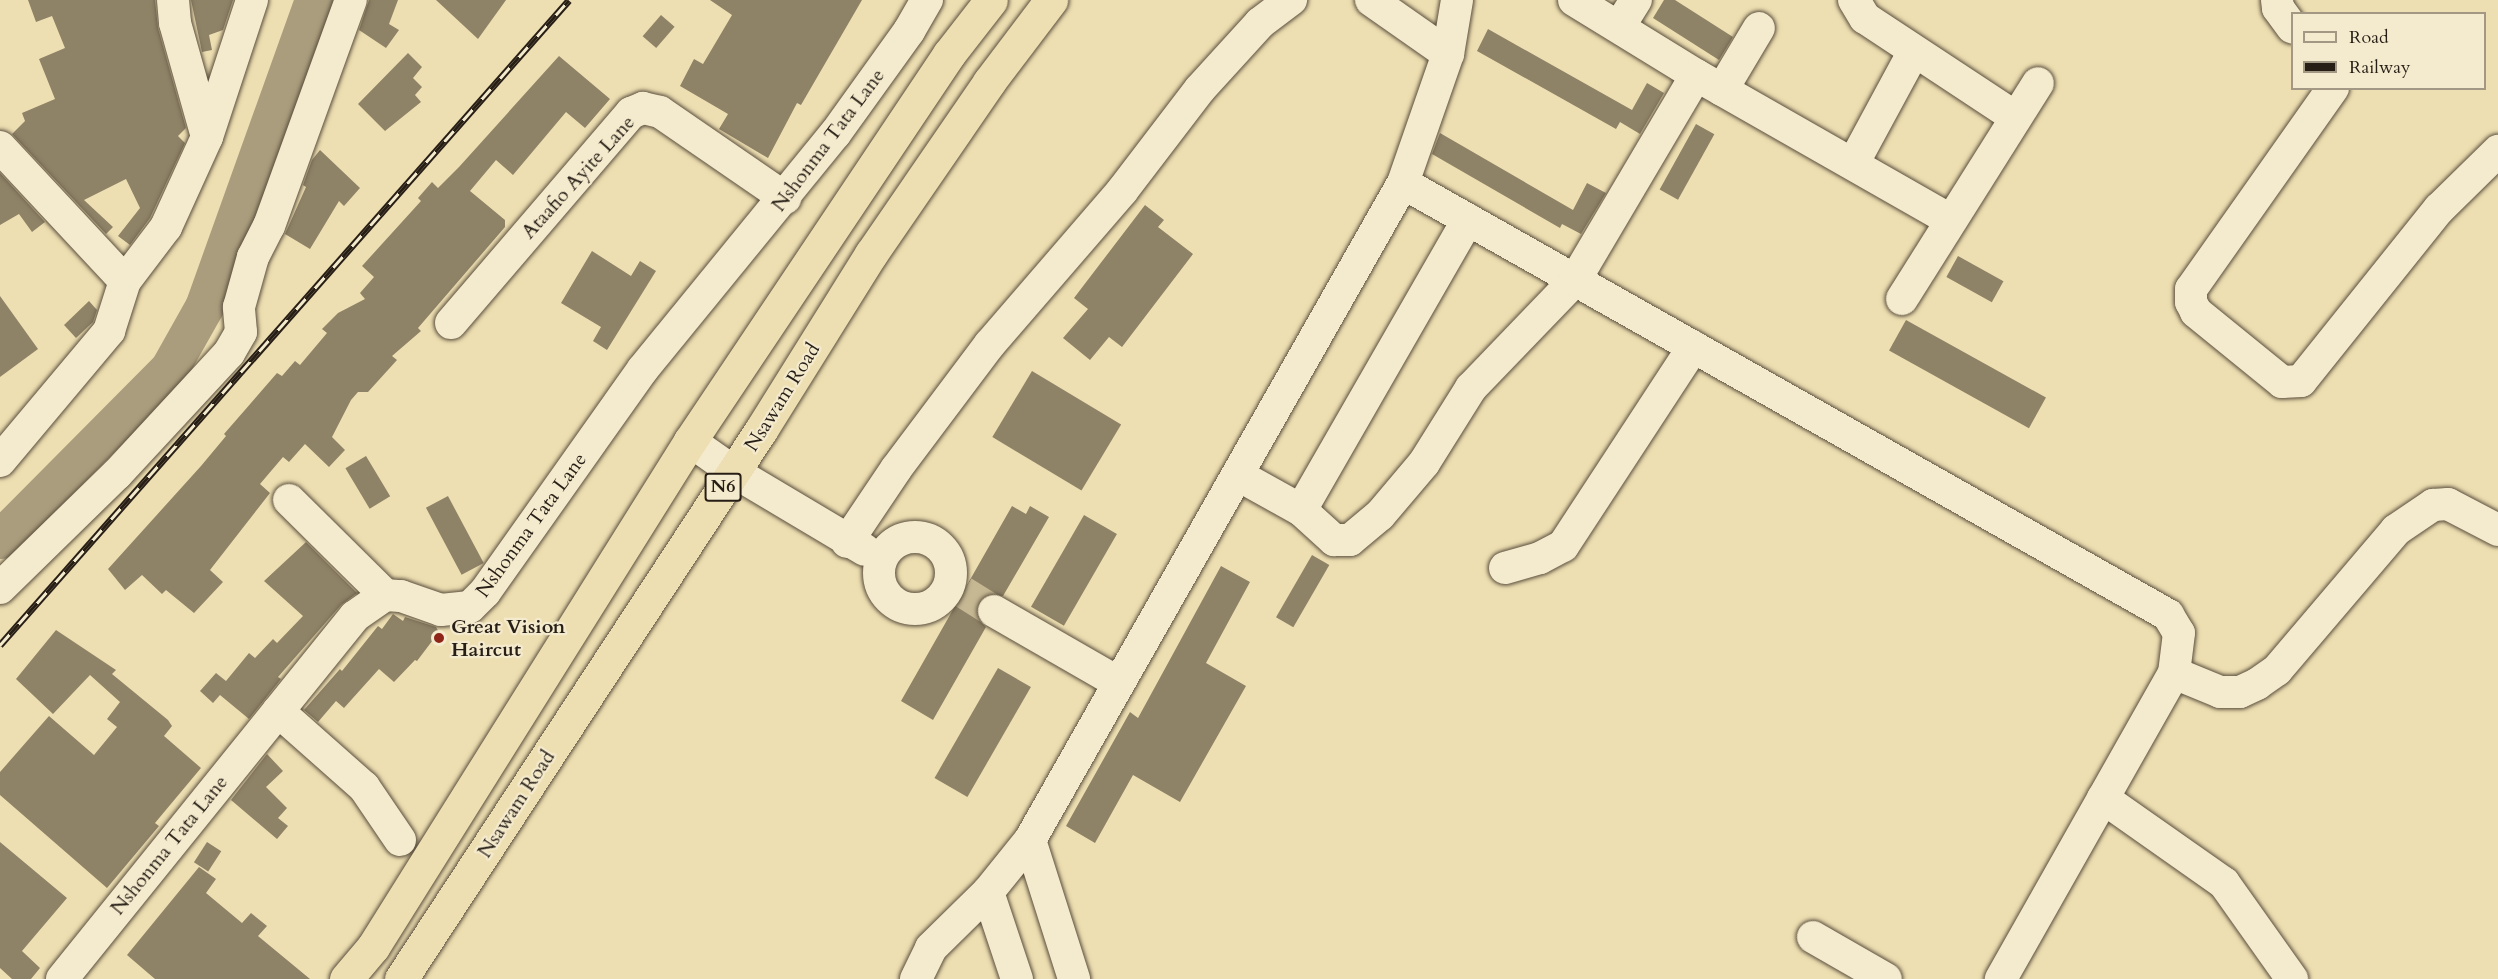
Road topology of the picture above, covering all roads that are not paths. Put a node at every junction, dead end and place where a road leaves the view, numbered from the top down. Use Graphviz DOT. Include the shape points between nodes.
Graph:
graph roads {
  1 [pos="173,0"];
  2 [pos="252,0"];
  3 [pos="352,0"];
  4 [pos="927,0"];
  5 [pos="990,0"];
  6 [pos="1051,0"];
  7 [pos="1291,0"];
  8 [pos="1371,0"];
  9 [pos="1457,0"];
  10 [pos="1574,0"];
  11 [pos="1636,0"];
  12 [pos="1854,0"];
  13 [pos="2277,0"];
  14 [pos="2291,26"];
  15 [pos="1619,27"];
  16 [pos="1759,28"];
  17 [pos="1914,51"];
  18 [pos="1448,54"];
  19 [pos="1709,83"];
  20 [pos="2037,83"];
  21 [pos="2332,90"];
  22 [pos="2015,117"];
  23 [pos="207,137"];
  24 [pos="0,147"];
  25 [pos="2498,151"];
  26 [pos="1853,164"];
  27 [pos="1403,183"];
  28 [pos="785,198"];
  29 [pos="1468,220"];
  30 [pos="1950,220"];
  31 [pos="1575,280"];
  32 [pos="124,281"];
  33 [pos="1902,299"];
  34 [pos="451,323"];
  35 [pos="1693,347"];
  36 [pos="690,441"];
  37 [pos="0,461"];
  38 [pos="734,472"];
  39 [pos="1238,475"];
  40 [pos="289,500"];
  41 [pos="1301,510"];
  42 [pos="2498,530"];
  43 [pos="847,542"];
  44 [pos="882,558"];
  45 [pos="1506,568"];
  46 [pos="0,588"];
  47 [pos="385,595"];
  48 [pos="994,611"];
  49 [pos="2174,674"];
  50 [pos="1119,683"];
  51 [pos="278,711"];
  52 [pos="2103,798"];
  53 [pos="400,840"];
  54 [pos="1030,840"];
  55 [pos="988,892"];
  56 [pos="1814,936"];
  57 [pos="62,979"];
  58 [pos="346,979"];
  59 [pos="401,979"];
  60 [pos="916,979"];
  61 [pos="1017,979"];
  62 [pos="1074,979"];
  63 [pos="1886,979"];
  64 [pos="2001,979"];
  65 [pos="2292,979"];
  1 -- 23 [label="street" via="175,23"];
  2 -- 23 [label="street"];
  3 -- 46 [label="street" via="269,226 253,256 239,307 241,332 229,353 117,474"];
  4 -- 28 [label="street, Nshonma Tata Lane" via="902,41"];
  5 -- 36 [label="highway, N6" via="949,54"];
  6 -- 38 [label="highway, Nsawam Road / N6" via="989,82 871,254"];
  7 -- 43 [label="street" via="1260,23 1200,89 1122,191 990,344 896,468"];
  8 -- 18 [label="street" via="1398,15"];
  9 -- 18 [label="street"];
  10 -- 15 [label="street"];
  11 -- 15 [label="street"];
  12 -- 17 [label="street" via="1865,18"];
  13 -- 14 [label="street"];
  15 -- 19 [label="street"];
  16 -- 19 [label="street"];
  17 -- 22 [label="street"];
  17 -- 26 [label="street"];
  18 -- 27 [label="street"];
  19 -- 26 [label="street"];
  19 -- 31 [label="street"];
  20 -- 22 [label="street"];
  21 -- 25 [label="street" via="2191,289 2196,312 2282,382 2301,381 2439,209"];
  22 -- 30 [label="street"];
  23 -- 32 [label="street" via="166,227"];
  24 -- 32 [label="street"];
  26 -- 30 [label="street"];
  27 -- 29 [label="street"];
  27 -- 39 [label="street"];
  28 -- 34 [label="street, Ataafio Ayite Lane" via="660,112 643,108 631,113"];
  28 -- 47 [label="street, Nshonma Tata Lane" via="643,369 470,607 441,610"];
  29 -- 31 [label="street"];
  29 -- 41 [label="street"];
  30 -- 33 [label="street"];
  31 -- 35 [label="street"];
  31 -- 41 [label="street" via="1471,388 1424,463 1363,533 1350,540 1334,540"];
  32 -- 37 [label="street" via="109,331"];
  35 -- 45 [label="street" via="1563,546"];
  35 -- 49 [label="street" via="2168,615 2180,633"];
  36 -- 38 [label="street"];
  36 -- 58 [label="highway, N6" via="373,947"];
  38 -- 43 [label="street"];
  38 -- 59 [label="highway, Nsawam Road / N6"];
  39 -- 41 [label="street"];
  39 -- 50 [label="street"];
  40 -- 47 [label="street"];
  42 -- 49 [label="street" via="2448,504 2433,504 2396,530 2277,669 2257,684 2240,692 2220,692"];
  43 -- 44 [label="street"];
  44 -- 44 [label="street" via="879,578 886,596 902,607 921,609 956,588 945,554 935,543 920,537 904,538"];
  47 -- 51 [label="street, Nshonma Tata Lane" via="355,616"];
  48 -- 50 [label="street"];
  49 -- 52 [label="street"];
  50 -- 54 [label="street"];
  51 -- 53 [label="street" via="364,787"];
  51 -- 57 [label="street, Nshonma Tata Lane"];
  52 -- 64 [label="street"];
  52 -- 65 [label="street" via="2224,884"];
  54 -- 55 [label="street"];
  54 -- 62 [label="street"];
  55 -- 60 [label="street" via="931,948"];
  55 -- 61 [label="street"];
  56 -- 63 [label="street"];
}
